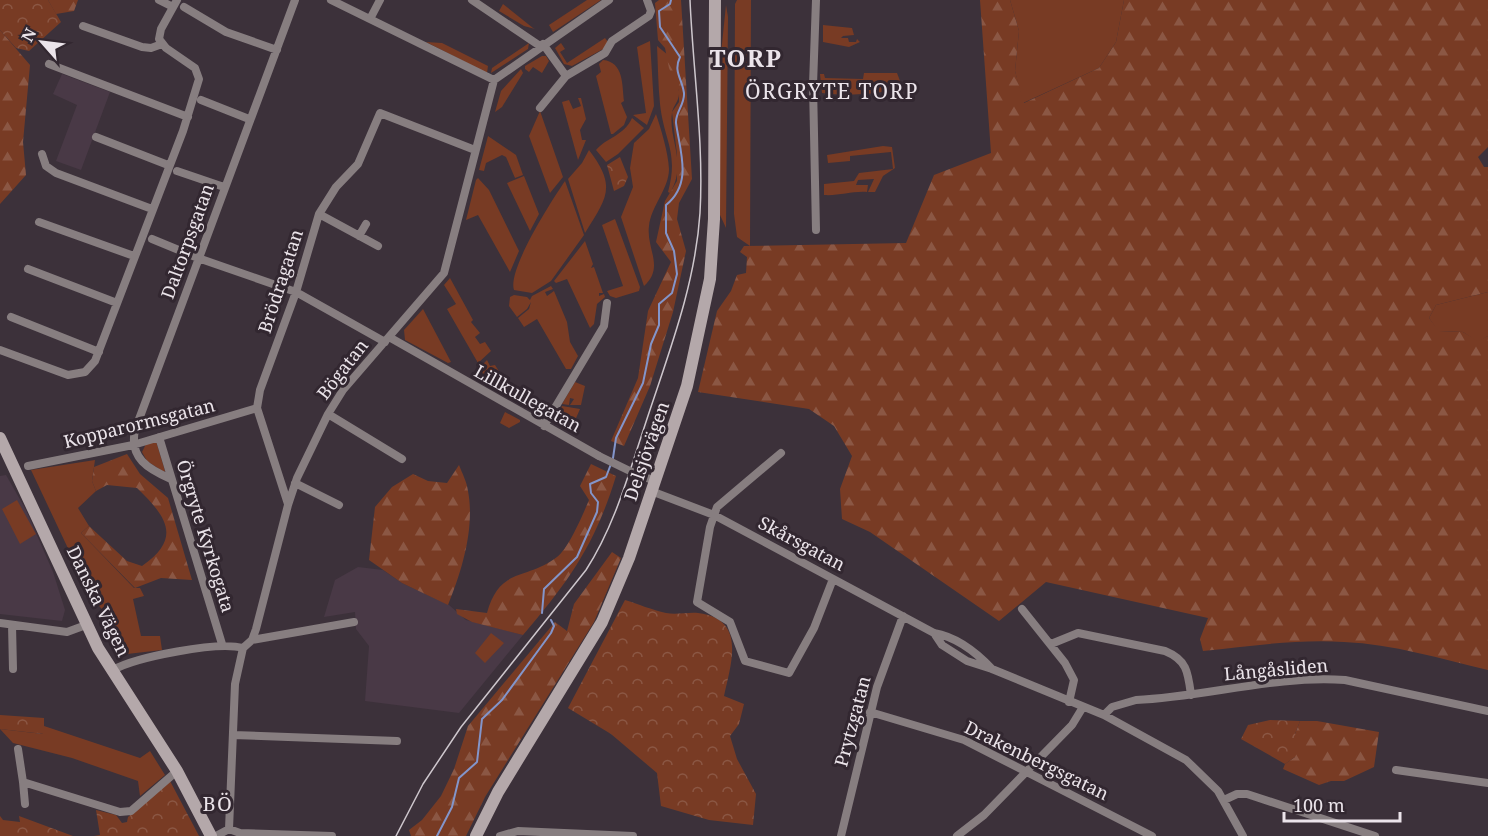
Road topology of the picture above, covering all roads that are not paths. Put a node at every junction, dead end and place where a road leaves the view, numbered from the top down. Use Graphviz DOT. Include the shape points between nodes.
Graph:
graph roads {
  1 [pos="159,0"];
  2 [pos="295,0"];
  3 [pos="331,0"];
  4 [pos="380,0"];
  5 [pos="472,0"];
  6 [pos="609,0"];
  7 [pos="647,0"];
  8 [pos="715,0"];
  9 [pos="724,0"];
  10 [pos="816,0"];
  11 [pos="175,4"];
  12 [pos="184,7"];
  13 [pos="370,19"];
  14 [pos="83,26"];
  15 [pos="715,39"];
  16 [pos="162,44"];
  17 [pos="542,45"];
  18 [pos="277,50"];
  19 [pos="49,64"];
  20 [pos="566,76"];
  21 [pos="494,80"];
  22 [pos="201,100"];
  23 [pos="540,108"];
  24 [pos="188,117"];
  25 [pos="249,119"];
  26 [pos="96,137"];
  27 [pos="475,150"];
  28 [pos="42,154"];
  29 [pos="168,165"];
  30 [pos="177,171"];
  31 [pos="224,187"];
  32 [pos="152,209"];
  33 [pos="320,214"];
  34 [pos="39,222"];
  35 [pos="366,224"];
  36 [pos="816,230"];
  37 [pos="359,236"];
  38 [pos="152,239"];
  39 [pos="378,246"];
  40 [pos="134,255"];
  41 [pos="198,258"];
  42 [pos="28,269"];
  43 [pos="296,292"];
  44 [pos="117,303"];
  45 [pos="608,303"];
  46 [pos="11,317"];
  47 [pos="387,339"];
  48 [pos="0,350"];
  49 [pos="99,352"];
  50 [pos="257,408"];
  51 [pos="328,414"];
  52 [pos="544,426"];
  53 [pos="159,437"];
  54 [pos="0,438"];
  55 [pos="133,445"];
  56 [pos="781,453"];
  57 [pos="402,459"];
  58 [pos="28,466"];
  59 [pos="277,472"];
  60 [pos="171,479"];
  61 [pos="296,481"];
  62 [pos="653,486"];
  63 [pos="288,505"];
  64 [pos="339,505"];
  65 [pos="714,515"];
  66 [pos="833,579"];
  67 [pos="1022,609"];
  68 [pos="903,616"];
  69 [pos="354,622"];
  70 [pos="0,623"];
  71 [pos="12,625"];
  72 [pos="86,625"];
  73 [pos="252,640"];
  74 [pos="222,644"];
  75 [pos="1051,644"];
  76 [pos="243,648"];
  77 [pos="13,669"];
  78 [pos="112,670"];
  79 [pos="1191,695"];
  80 [pos="1070,702"];
  81 [pos="1083,707"];
  82 [pos="1488,711"];
  83 [pos="870,712"];
  84 [pos="1104,715"];
  85 [pos="233,735"];
  86 [pos="397,741"];
  87 [pos="18,749"];
  88 [pos="177,771"];
  89 [pos="1027,771"];
  90 [pos="1396,771"];
  91 [pos="23,782"];
  92 [pos="1488,783"];
  93 [pos="1224,800"];
  94 [pos="25,804"];
  95 [pos="229,829"];
  96 [pos="211,836"];
  97 [pos="216,836"];
  98 [pos="332,836"];
  99 [pos="476,836"];
  100 [pos="500,836"];
  101 [pos="633,836"];
  102 [pos="841,836"];
  103 [pos="957,836"];
  104 [pos="1152,836"];
  105 [pos="1243,836"];
  106 [pos="1375,836"];
  1 -- 11 [label="street"];
  2 -- 18 [label="street, Daltorpsgatan"];
  3 -- 13 [label="street"];
  4 -- 13 [label="street"];
  5 -- 17 [label="street"];
  6 -- 17 [label="street"];
  7 -- 20 [label="street" via="649,16 612,41 605,53"];
  8 -- 15 [label="street, Delsjövägen"];
  9 -- 15 [label="street, Delsjövägen"];
  10 -- 36 [label="street"];
  11 -- 16 [label="street" via="159,33"];
  12 -- 18 [label="street" via="226,32"];
  13 -- 21 [label="street"];
  14 -- 16 [label="street" via="142,46"];
  15 -- 62 [label="street, Delsjövägen" via="714,219 708,293 687,386"];
  16 -- 24 [label="street" via="199,73"];
  17 -- 20 [label="street"];
  17 -- 21 [label="street"];
  18 -- 25 [label="street, Daltorpsgatan"];
  19 -- 24 [label="street"];
  20 -- 23 [label="street"];
  21 -- 27 [label="street, Bögatan"];
  22 -- 25 [label="street"];
  24 -- 29 [label="street"];
  25 -- 31 [label="street, Daltorpsgatan"];
  26 -- 29 [label="street"];
  27 -- 33 [label="street, Brödragatan" via="380,113 358,164 336,187"];
  27 -- 47 [label="street, Bögatan" via="444,273"];
  28 -- 32 [label="street" via="46,166 56,173"];
  29 -- 32 [label="street"];
  30 -- 31 [label="street"];
  31 -- 41 [label="street, Daltorpsgatan"];
  32 -- 40 [label="street"];
  33 -- 37 [label="street"];
  33 -- 43 [label="street, Brödragatan"];
  34 -- 40 [label="street"];
  35 -- 37 [label="street"];
  37 -- 39 [label="street"];
  38 -- 41 [label="street, Lillkullegatan"];
  40 -- 44 [label="street"];
  41 -- 43 [label="street, Lillkullegatan"];
  41 -- 55 [label="street, Daltorpsgatan" via="135,430"];
  42 -- 44 [label="street"];
  43 -- 47 [label="street, Lillkullegatan"];
  43 -- 50 [label="street, Brödragatan"];
  44 -- 49 [label="street"];
  45 -- 52 [label="street" via="604,326"];
  46 -- 49 [label="street"];
  47 -- 51 [label="street, Bögatan" via="343,390"];
  47 -- 52 [label="street, Lillkullegatan"];
  48 -- 49 [label="street" via="68,375 85,372"];
  50 -- 53 [label="street, Kopparormsgatan"];
  50 -- 59 [label="street"];
  51 -- 57 [label="street"];
  51 -- 61 [label="street, Bögatan"];
  52 -- 62 [label="street, Lillkullegatan, bridge"];
  53 -- 55 [label="street, Kopparormsgatan"];
  53 -- 60 [label="street, Örgryte Kyrkogata"];
  54 -- 72 [label="street, Danska Vägen"];
  55 -- 58 [label="street, Kopparormsgatan"];
  55 -- 60 [label="street" via="147,466"];
  56 -- 65 [label="street" via="719,505"];
  59 -- 61 [label="street"];
  59 -- 63 [label="street"];
  60 -- 74 [label="street, Örgryte Kyrkogata"];
  61 -- 63 [label="street, Bögatan"];
  61 -- 64 [label="street"];
  62 -- 65 [label="street, Skårsgatan"];
  62 -- 99 [label="street, Delsjövägen" via="629,558 597,632 501,786"];
  63 -- 73 [label="street, Bögatan"];
  65 -- 66 [label="street, Skårsgatan"];
  65 -- 66 [label="street" via="698,604 730,622 745,661 789,673 814,628"];
  66 -- 68 [label="street, Skårsgatan"];
  67 -- 75 [label="street"];
  68 -- 80 [label="street, Skårsgatan" via="934,633 949,636 992,669"];
  68 -- 83 [label="street, Prytzgatan"];
  69 -- 73 [label="street"];
  70 -- 71 [label="street"];
  71 -- 72 [label="street" via="67,632"];
  71 -- 77 [label="street"];
  72 -- 78 [label="street, Danska Vägen"];
  73 -- 76 [label="street"];
  74 -- 76 [label="street"];
  74 -- 78 [label="street" via="152,657"];
  75 -- 79 [label="street" via="1078,633 1165,651 1185,663"];
  75 -- 80 [label="street" via="1074,680"];
  76 -- 85 [label="street" via="235,684"];
  78 -- 88 [label="street, Danska Vägen"];
  79 -- 82 [label="street, Långåsliden" via="1291,680 1345,680"];
  79 -- 84 [label="street, Långåsliden" via="1136,700 1112,707"];
  80 -- 81 [label="street, Skårsgatan"];
  81 -- 84 [label="street, Skårsgatan"];
  81 -- 89 [label="street" via="1072,725"];
  83 -- 89 [label="street, Drakenbergsgatan" via="964,740"];
  83 -- 102 [label="street, Prytzgatan"];
  84 -- 93 [label="street, Skårsgatan" via="1195,767"];
  85 -- 86 [label="street"];
  85 -- 95 [label="street"];
  87 -- 91 [label="street"];
  88 -- 91 [label="street" via="125,812"];
  88 -- 96 [label="street, Danska Vägen"];
  89 -- 103 [label="street"];
  89 -- 104 [label="street, Drakenbergsgatan"];
  90 -- 92 [label="street"];
  91 -- 94 [label="street"];
  93 -- 105 [label="street, Skårsgatan"];
  93 -- 106 [label="street" via="1247,794"];
  95 -- 97 [label="street"];
  95 -- 98 [label="street" via="240,833"];
  100 -- 101 [label="street" via="517,831"];
}
